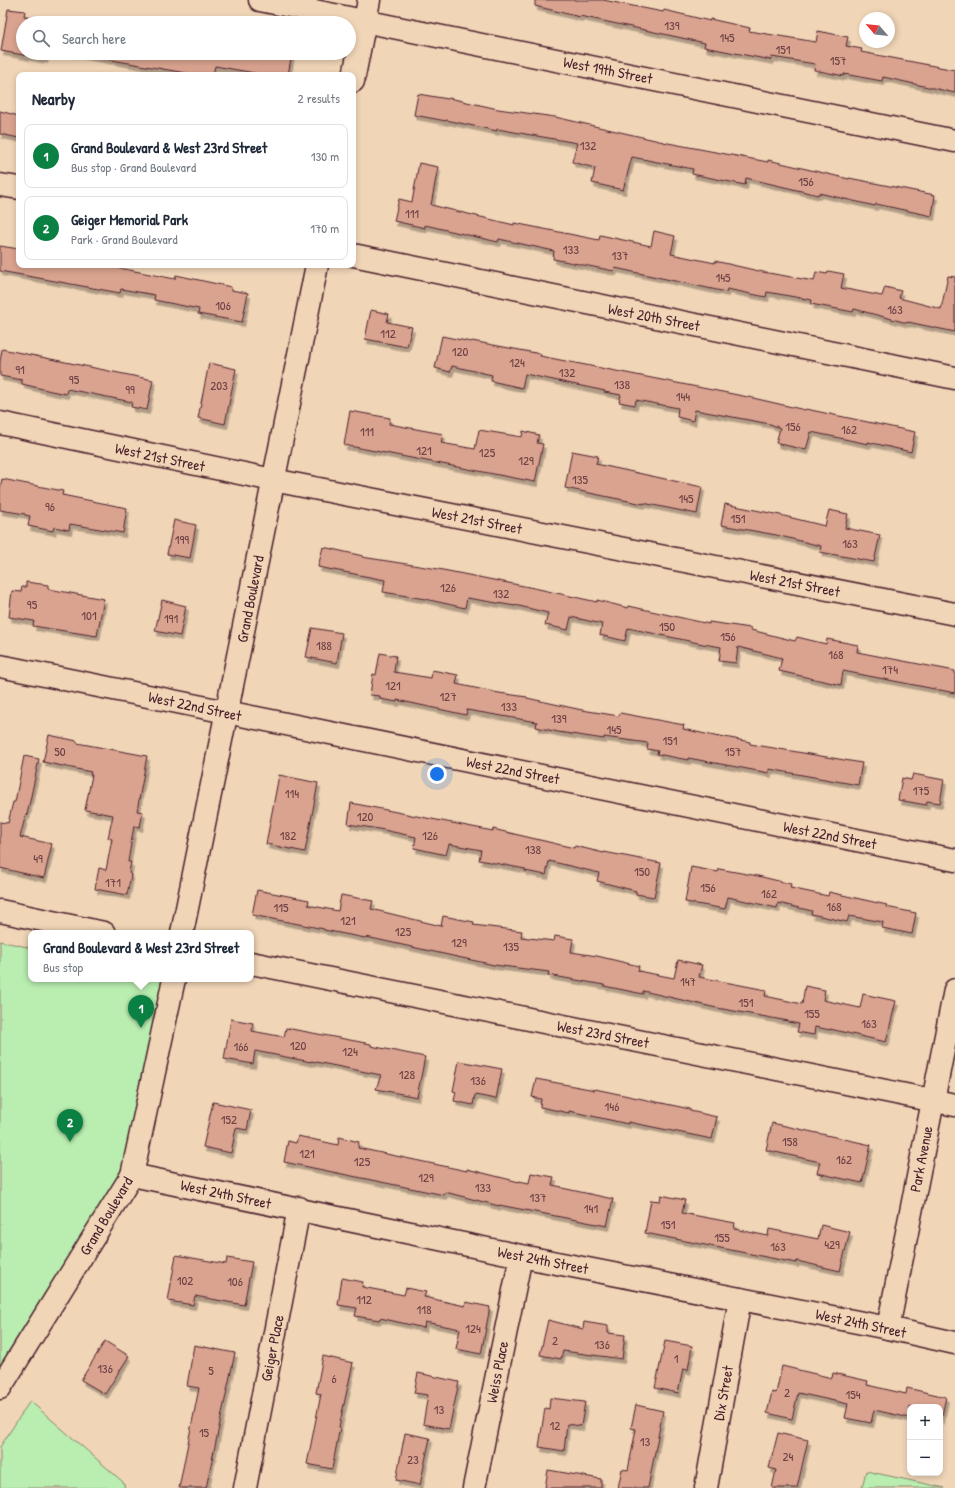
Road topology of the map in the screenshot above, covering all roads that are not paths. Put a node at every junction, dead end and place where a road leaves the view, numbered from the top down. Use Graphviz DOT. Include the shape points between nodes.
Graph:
graph roads {
  1 [pos="260,0"];
  2 [pos="369,0"];
  3 [pos="340,16"];
  4 [pos="356,19"];
  5 [pos="365,21"];
  6 [pos="355,72"];
  7 [pos="955,141"];
  8 [pos="0,184"];
  9 [pos="16,187"];
  10 [pos="356,256"];
  11 [pos="316,268"];
  12 [pos="955,378"];
  13 [pos="0,423"];
  14 [pos="273,480"];
  15 [pos="955,614"];
  16 [pos="0,666"];
  17 [pos="228,712"];
  18 [pos="955,860"];
  19 [pos="0,911"];
  20 [pos="90,930"];
  21 [pos="183,930"];
  22 [pos="254,964"];
  23 [pos="173,982"];
  24 [pos="955,990"];
  25 [pos="932,1101"];
  26 [pos="955,1105"];
  27 [pos="132,1175"];
  28 [pos="299,1208"];
  29 [pos="521,1256"];
  30 [pos="740,1299"];
  31 [pos="888,1328"];
  32 [pos="955,1343"];
  33 [pos="0,1388"];
  34 [pos="245,1488"];
  35 [pos="474,1488"];
  36 [pos="706,1488"];
  1 -- 3 [label="street, West 19th Street"];
  2 -- 5 [label="street"];
  4 -- 5 [label="street, West 19th Street"];
  5 -- 6 [label="street"];
  5 -- 7 [label="street, West 19th Street"];
  8 -- 9 [label="street"];
  10 -- 12 [label="street, West 20th Street"];
  11 -- 14 [label="street, Grand Boulevard"];
  13 -- 14 [label="street, West 21st Street"];
  14 -- 15 [label="street, West 21st Street"];
  14 -- 17 [label="street, Grand Boulevard"];
  16 -- 17 [label="street, West 22nd Street"];
  17 -- 18 [label="street, West 22nd Street"];
  17 -- 21 [label="street, Grand Boulevard"];
  19 -- 20 [label="street"];
  22 -- 25 [label="street, West 23rd Street"];
  23 -- 27 [label="street, Grand Boulevard"];
  24 -- 25 [label="street, Park Avenue"];
  25 -- 26 [label="street, West 23rd Street"];
  25 -- 31 [label="street, Park Avenue"];
  27 -- 28 [label="street, West 24th Street"];
  27 -- 33 [label="street, Grand Boulevard"];
  28 -- 29 [label="street, West 24th Street"];
  28 -- 34 [label="street, Geiger Place"];
  29 -- 30 [label="street, West 24th Street"];
  29 -- 35 [label="street, Weiss Place"];
  30 -- 31 [label="street, West 24th Street"];
  30 -- 36 [label="street, Dix Street"];
  31 -- 32 [label="street, West 24th Street"];
}
